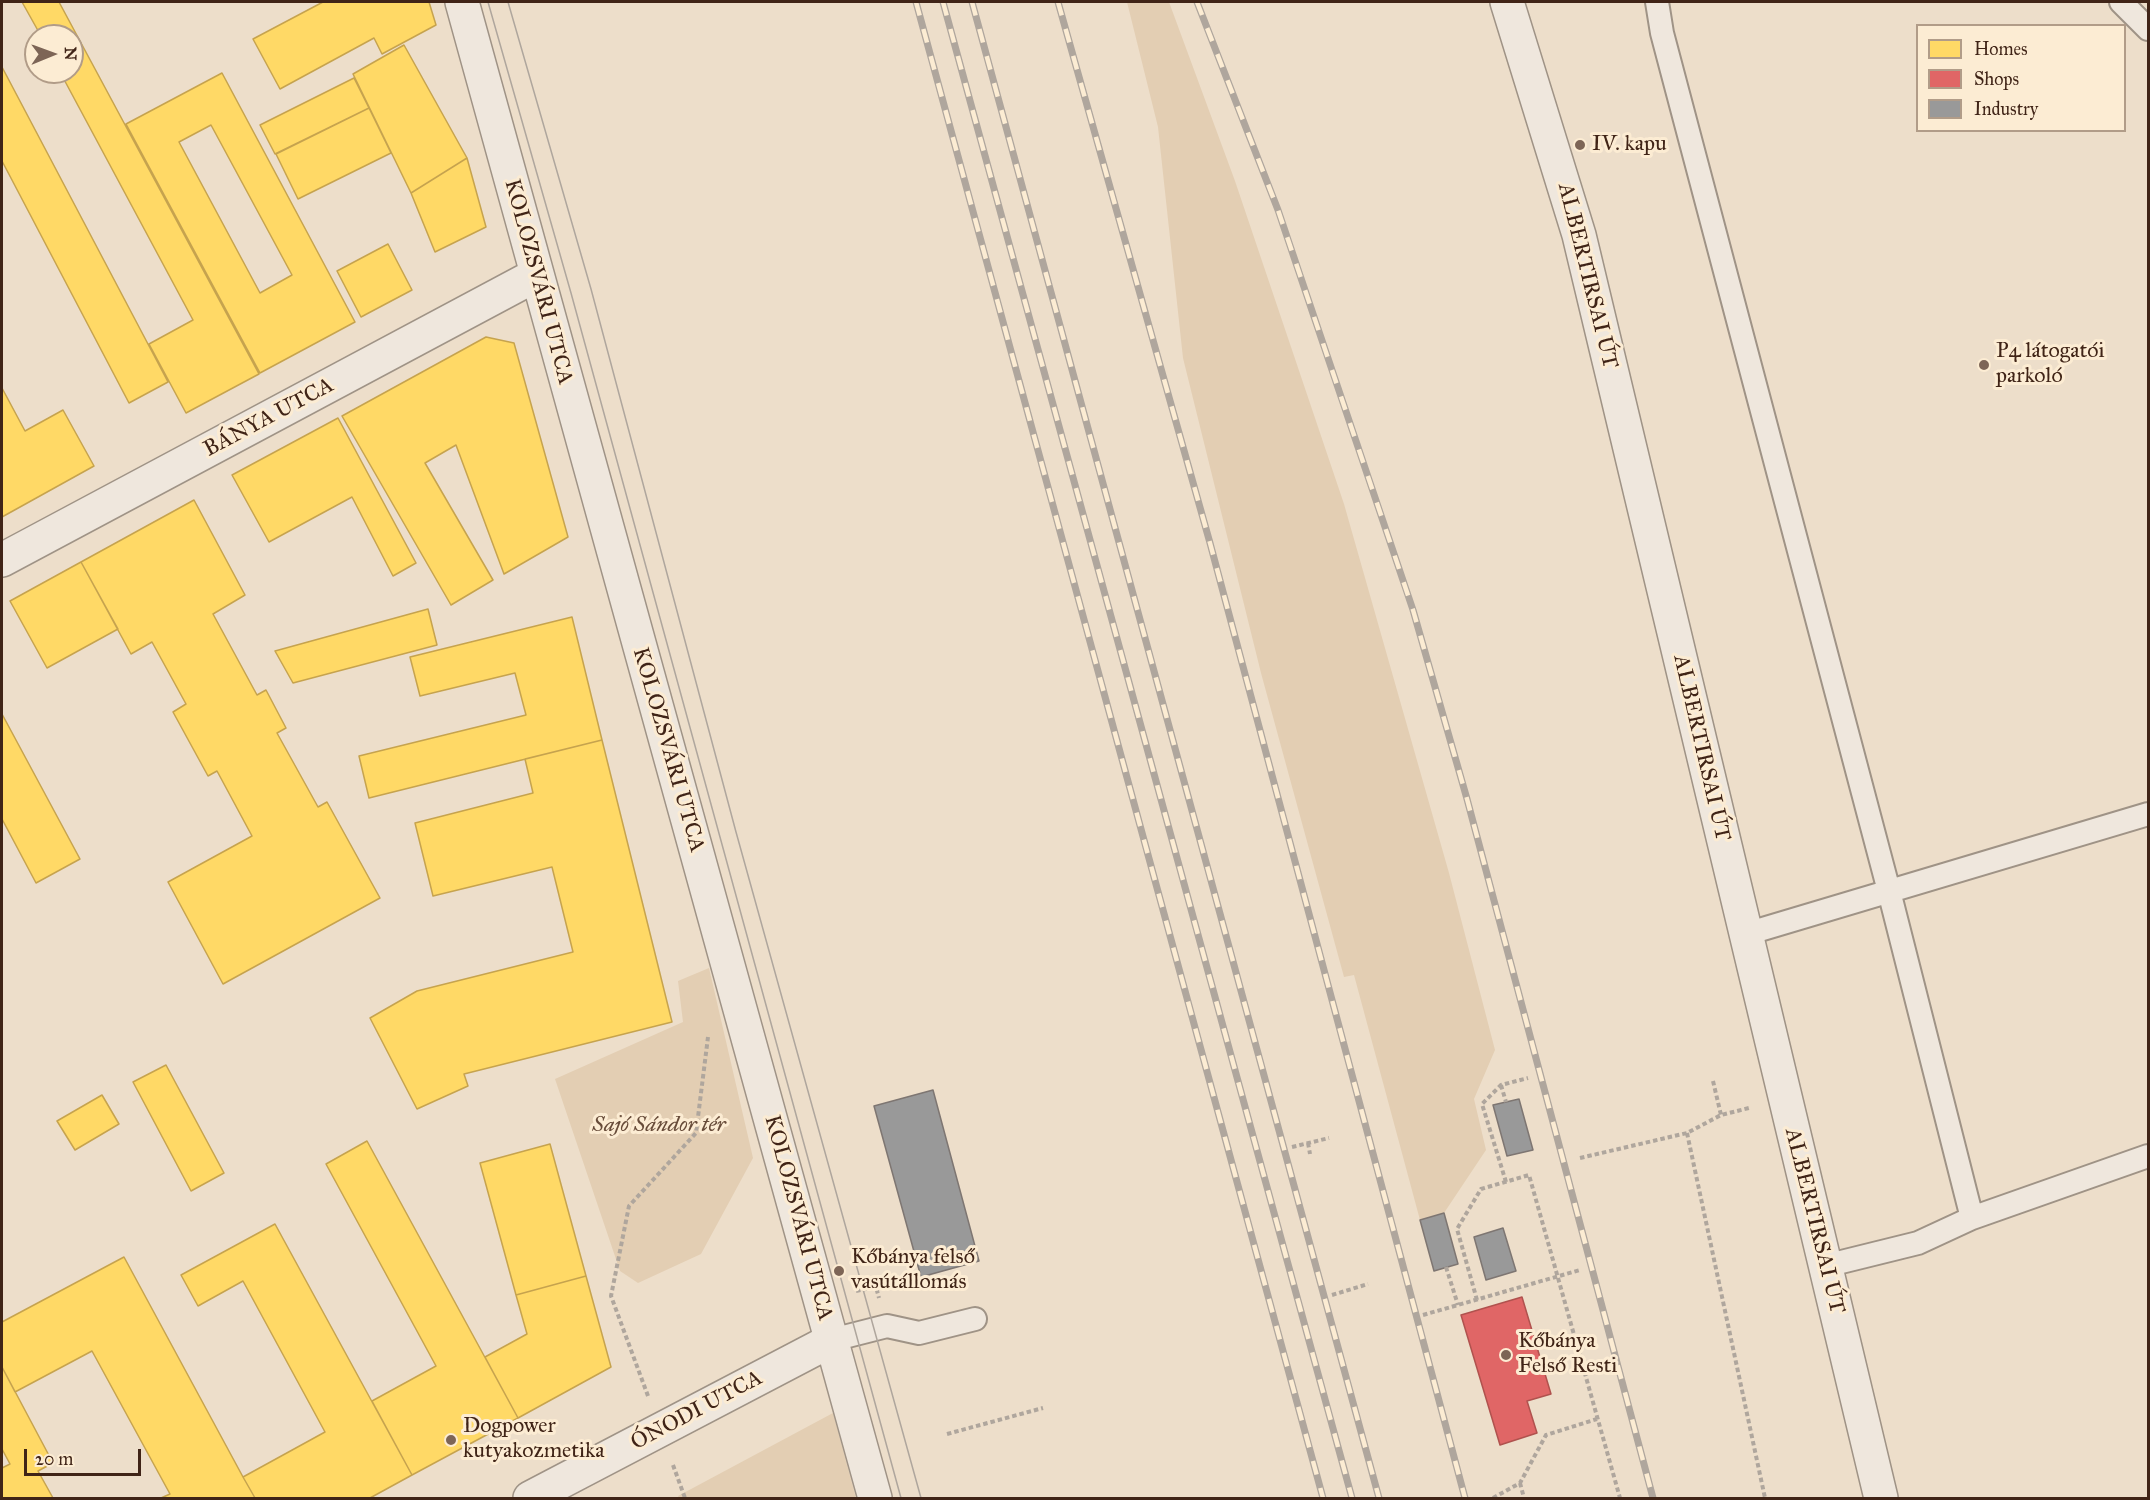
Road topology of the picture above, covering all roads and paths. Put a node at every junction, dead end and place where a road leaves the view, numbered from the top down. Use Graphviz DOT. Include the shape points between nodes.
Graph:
graph roads {
  1 [pos="462,2"];
  2 [pos="1507,2"];
  3 [pos="1657,2"];
  4 [pos="2121,2"];
  5 [pos="2148,29"];
  6 [pos="536,275"];
  7 [pos="2,560"];
  8 [pos="2148,814"];
  9 [pos="1889,891"];
  10 [pos="1746,934"];
  11 [pos="743,1018"];
  12 [pos="1528,1078"];
  13 [pos="1713,1081"];
  14 [pos="1501,1085"];
  15 [pos="1506,1102"];
  16 [pos="1687,1133"];
  17 [pos="1329,1138"];
  18 [pos="1308,1143"];
  19 [pos="1292,1147"];
  20 [pos="1310,1154"];
  21 [pos="2148,1156"];
  22 [pos="1580,1158"];
  23 [pos="1506,1182"];
  24 [pos="1972,1218"];
  25 [pos="1825,1266"];
  26 [pos="1446,1267"];
  27 [pos="1580,1269"];
  28 [pos="1557,1276"];
  29 [pos="1347,1282"];
  30 [pos="1368,1284"];
  31 [pos="1349,1289"];
  32 [pos="1332,1295"];
  33 [pos="1477,1300"];
  34 [pos="1458,1305"];
  35 [pos="1423,1315"];
  36 [pos="975,1319"];
  37 [pos="832,1341"];
  38 [pos="1043,1408"];
  39 [pos="1598,1419"];
  40 [pos="660,1431"];
  41 [pos="947,1434"];
  42 [pos="1520,1483"];
  43 [pos="530,1498"];
  44 [pos="875,1498"];
  45 [pos="1493,1498"];
  46 [pos="1524,1498"];
  47 [pos="1620,1498"];
  48 [pos="1765,1498"];
  49 [pos="1881,1498"];
  1 -- 6 [label="street, KOLOZSVÁRI UTCA"];
  2 -- 10 [label="street, ALBERTIRSAI ÚT" via="1579,235"];
  3 -- 9 [label="lane"];
  4 -- 5 [label="lane"];
  6 -- 7 [label="street, BÁNYA UTCA"];
  6 -- 11 [label="street, KOLOZSVÁRI UTCA"];
  8 -- 9 [label="lane"];
  9 -- 10 [label="lane"];
  9 -- 24 [label="lane"];
  10 -- 25 [label="street, ALBERTIRSAI ÚT"];
  11 -- 37 [label="street, KOLOZSVÁRI UTCA"];
  11 -- 40 [label="path" via="709,1032 696,1133 629,1206 613,1284 611,1296"];
  12 -- 14 [label="path"];
  13 -- 16 [label="path" via="1721,1115"];
  14 -- 15 [label="path"];
  14 -- 23 [label="path" via="1482,1104"];
  16 -- 22 [label="path"];
  16 -- 48 [label="path"];
  17 -- 18 [label="path"];
  18 -- 19 [label="path"];
  18 -- 20 [label="path"];
  21 -- 24 [label="lane"];
  23 -- 28 [label="path" via="1529,1175"];
  23 -- 33 [label="path" via="1481,1189 1457,1229"];
  24 -- 25 [label="lane" via="1918,1243"];
  25 -- 49 [label="street, ALBERTIRSAI ÚT"];
  26 -- 34 [label="path"];
  27 -- 28 [label="path"];
  28 -- 33 [label="path"];
  28 -- 39 [label="path"];
  29 -- 31 [label="path"];
  30 -- 31 [label="path"];
  31 -- 32 [label="path"];
  33 -- 34 [label="path"];
  34 -- 35 [label="path"];
  36 -- 37 [label="lane" via="919,1333 887,1326"];
  37 -- 40 [label="street, ÓNODI UTCA"];
  37 -- 44 [label="street, KOLOZSVÁRI UTCA"];
  38 -- 41 [label="path"];
  39 -- 42 [label="path" via="1546,1435"];
  39 -- 47 [label="path"];
  40 -- 43 [label="street, ÓNODI UTCA"];
  42 -- 45 [label="path"];
  42 -- 46 [label="path"];
}
